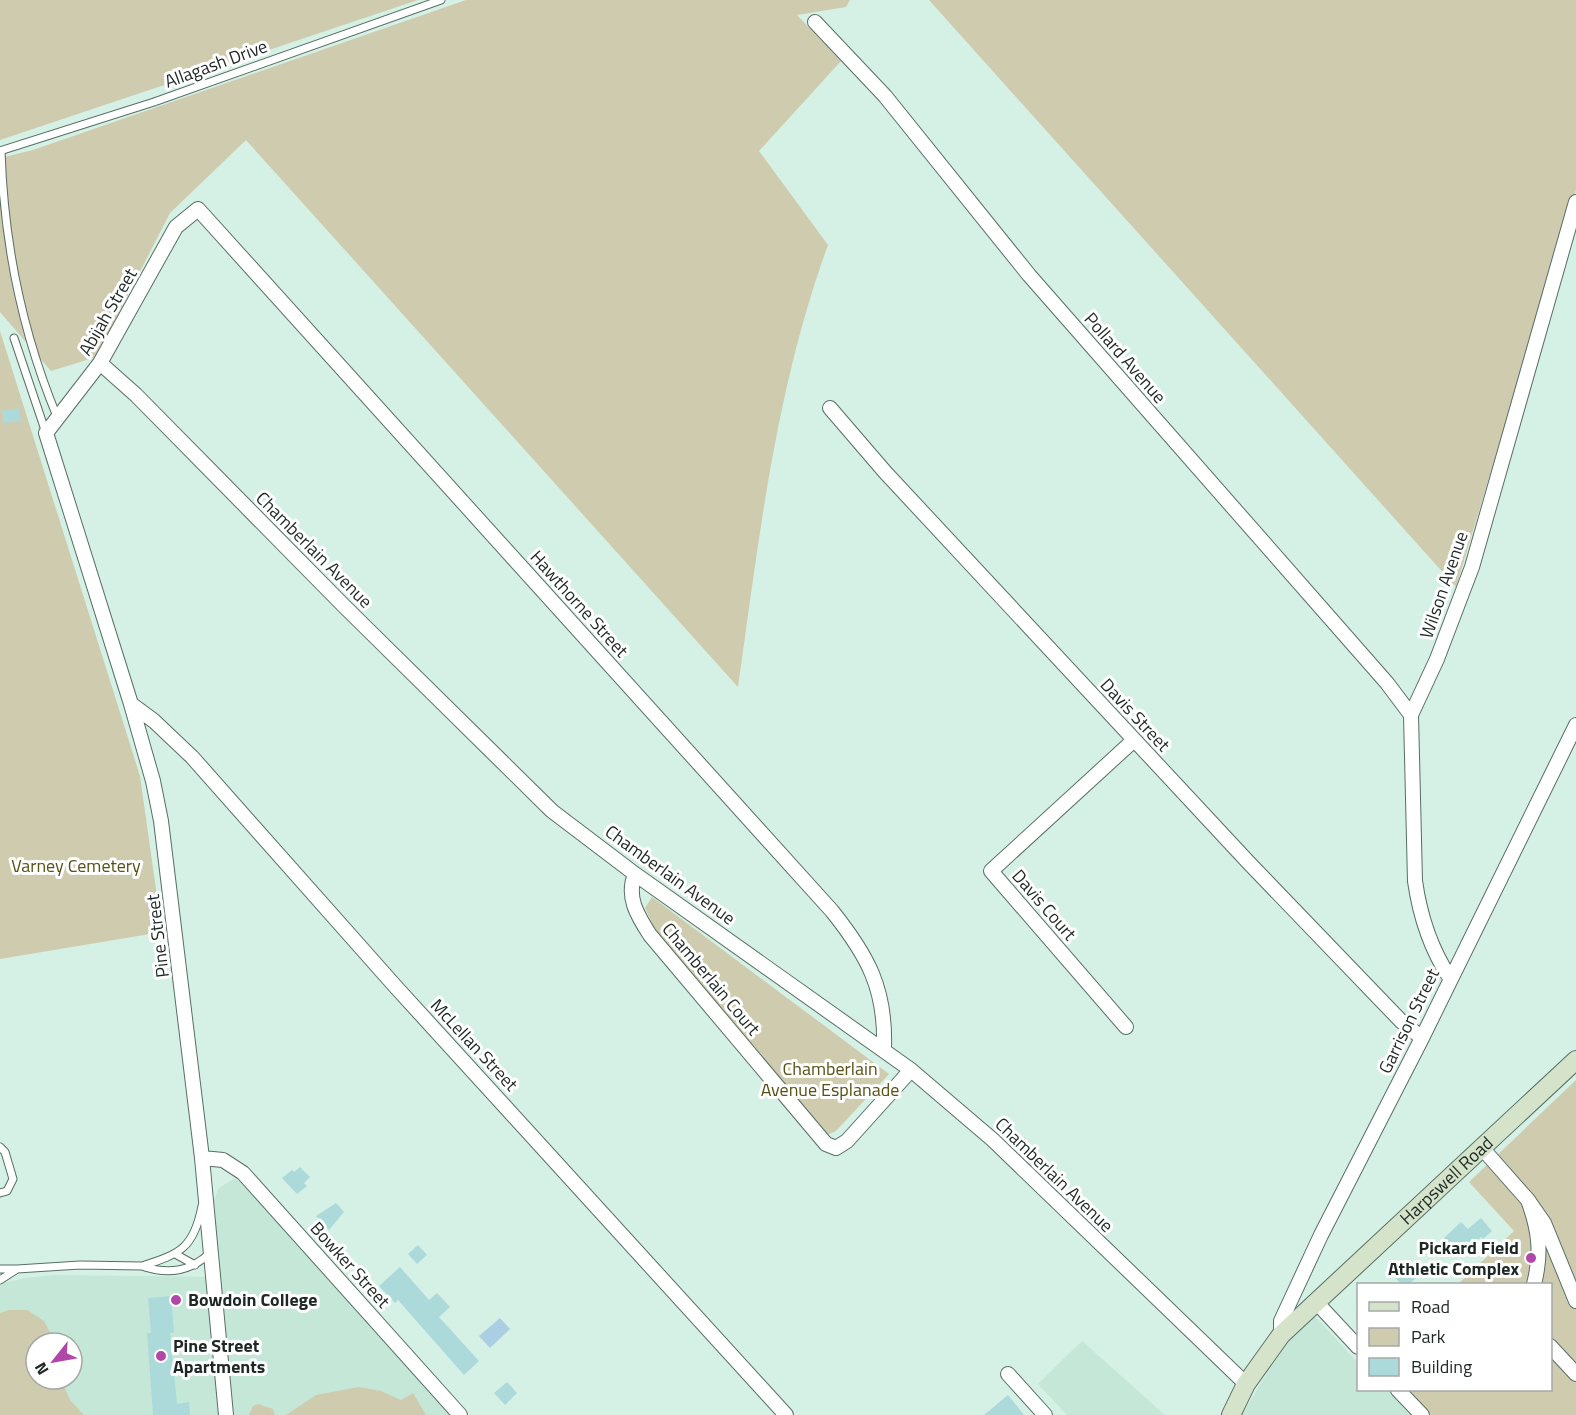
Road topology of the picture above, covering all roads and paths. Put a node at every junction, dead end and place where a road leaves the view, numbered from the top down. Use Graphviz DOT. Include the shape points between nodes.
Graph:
graph roads {
  1 [pos="441,0"];
  2 [pos="815,22"];
  3 [pos="1,151"];
  4 [pos="1576,202"];
  5 [pos="198,208"];
  6 [pos="14,338"];
  7 [pos="100,363"];
  8 [pos="830,408"];
  9 [pos="58,419"];
  10 [pos="46,433"];
  11 [pos="131,704"];
  12 [pos="1411,715"];
  13 [pos="1576,725"];
  14 [pos="1134,740"];
  15 [pos="635,874"];
  16 [pos="1450,978"];
  17 [pos="1126,1027"];
  18 [pos="1422,1038"];
  19 [pos="884,1048"];
  20 [pos="1576,1060"];
  21 [pos="911,1070"];
  22 [pos="0,1147"];
  23 [pos="1482,1148"];
  24 [pos="202,1158"];
  25 [pos="205,1185"];
  26 [pos="0,1193"];
  27 [pos="1528,1200"];
  28 [pos="210,1253"];
  29 [pos="177,1255"];
  30 [pos="195,1265"];
  31 [pos="142,1266"];
  32 [pos="0,1269"];
  33 [pos="17,1269"];
  34 [pos="0,1280"];
  35 [pos="1534,1283"];
  36 [pos="1576,1301"];
  37 [pos="1317,1303"];
  38 [pos="1281,1335"];
  39 [pos="1357,1345"];
  40 [pos="1552,1347"];
  41 [pos="1008,1374"];
  42 [pos="1576,1374"];
  43 [pos="1246,1384"];
  44 [pos="1400,1391"];
  45 [pos="226,1415"];
  46 [pos="460,1415"];
  47 [pos="786,1415"];
  48 [pos="1045,1415"];
  49 [pos="1231,1415"];
  50 [pos="1422,1415"];
  1 -- 3 [label="lane, Allagash Drive" via="134,109"];
  2 -- 12 [label="street, Pollard Avenue" via="885,96 1029,275 1387,682"];
  3 -- 9 [label="lane" via="10,257 31,348"];
  4 -- 12 [label="street, Wilson Avenue" via="1472,567"];
  5 -- 7 [label="street, Abijah Street" via="176,227"];
  5 -- 19 [label="street, Hawthorne Street" via="832,911 868,960 877,982 884,1015"];
  6 -- 10 [label="lane"];
  7 -- 9 [label="street, Abijah Street"];
  7 -- 15 [label="street, Chamberlain Avenue" via="514,776 552,812"];
  8 -- 14 [label="street, Davis Street"];
  9 -- 10 [label="street, Abijah Street"];
  10 -- 11 [label="street, Pine Street"];
  11 -- 24 [label="street, Pine Street" via="153,781 167,860"];
  11 -- 47 [label="street, McLellan Street" via="192,757"];
  12 -- 16 [label="street, Wilson Avenue" via="1412,857 1416,889 1436,957"];
  13 -- 16 [label="street, Garrison Street"];
  14 -- 17 [label="street, Davis Court" via="991,871"];
  14 -- 18 [label="street, Davis Street" via="1353,972"];
  15 -- 19 [label="street, Chamberlain Avenue"];
  15 -- 21 [label="street, Chamberlain Court" via="630,885 631,898 650,935 826,1144 836,1148 847,1141"];
  16 -- 18 [label="street, Garrison Street"];
  18 -- 38 [label="street, Garrison Street" via="1317,1243 1281,1322"];
  19 -- 21 [label="street, Chamberlain Avenue"];
  20 -- 23 [label="main road, Harpswell Road"];
  21 -- 43 [label="street, Chamberlain Avenue" via="993,1140"];
  22 -- 26 [label="lane" via="13,1179 6,1191"];
  23 -- 27 [label="street"];
  23 -- 37 [label="main road, Harpswell Road"];
  24 -- 25 [label="street, Pine Street"];
  24 -- 46 [label="street, Bowker Street" via="223,1160 243,1173"];
  25 -- 28 [label="street, Pine Street"];
  25 -- 29 [label="lane" via="197,1227"];
  27 -- 35 [label="street" via="1539,1236"];
  27 -- 36 [label="street" via="1544,1223"];
  28 -- 30 [label="lane"];
  28 -- 45 [label="street, Pine Street"];
  29 -- 30 [label="lane"];
  29 -- 31 [label="lane"];
  30 -- 31 [label="lane" via="177,1272 157,1272"];
  31 -- 33 [label="lane"];
  32 -- 33 [label="lane"];
  33 -- 34 [label="lane"];
  37 -- 38 [label="main road, Harpswell Road"];
  37 -- 39 [label="street"];
  38 -- 43 [label="main road, Harpswell Road"];
  40 -- 42 [label="street"];
  41 -- 48 [label="street"];
  43 -- 49 [label="main road, Harpswell Road"];
  44 -- 50 [label="street"];
}
